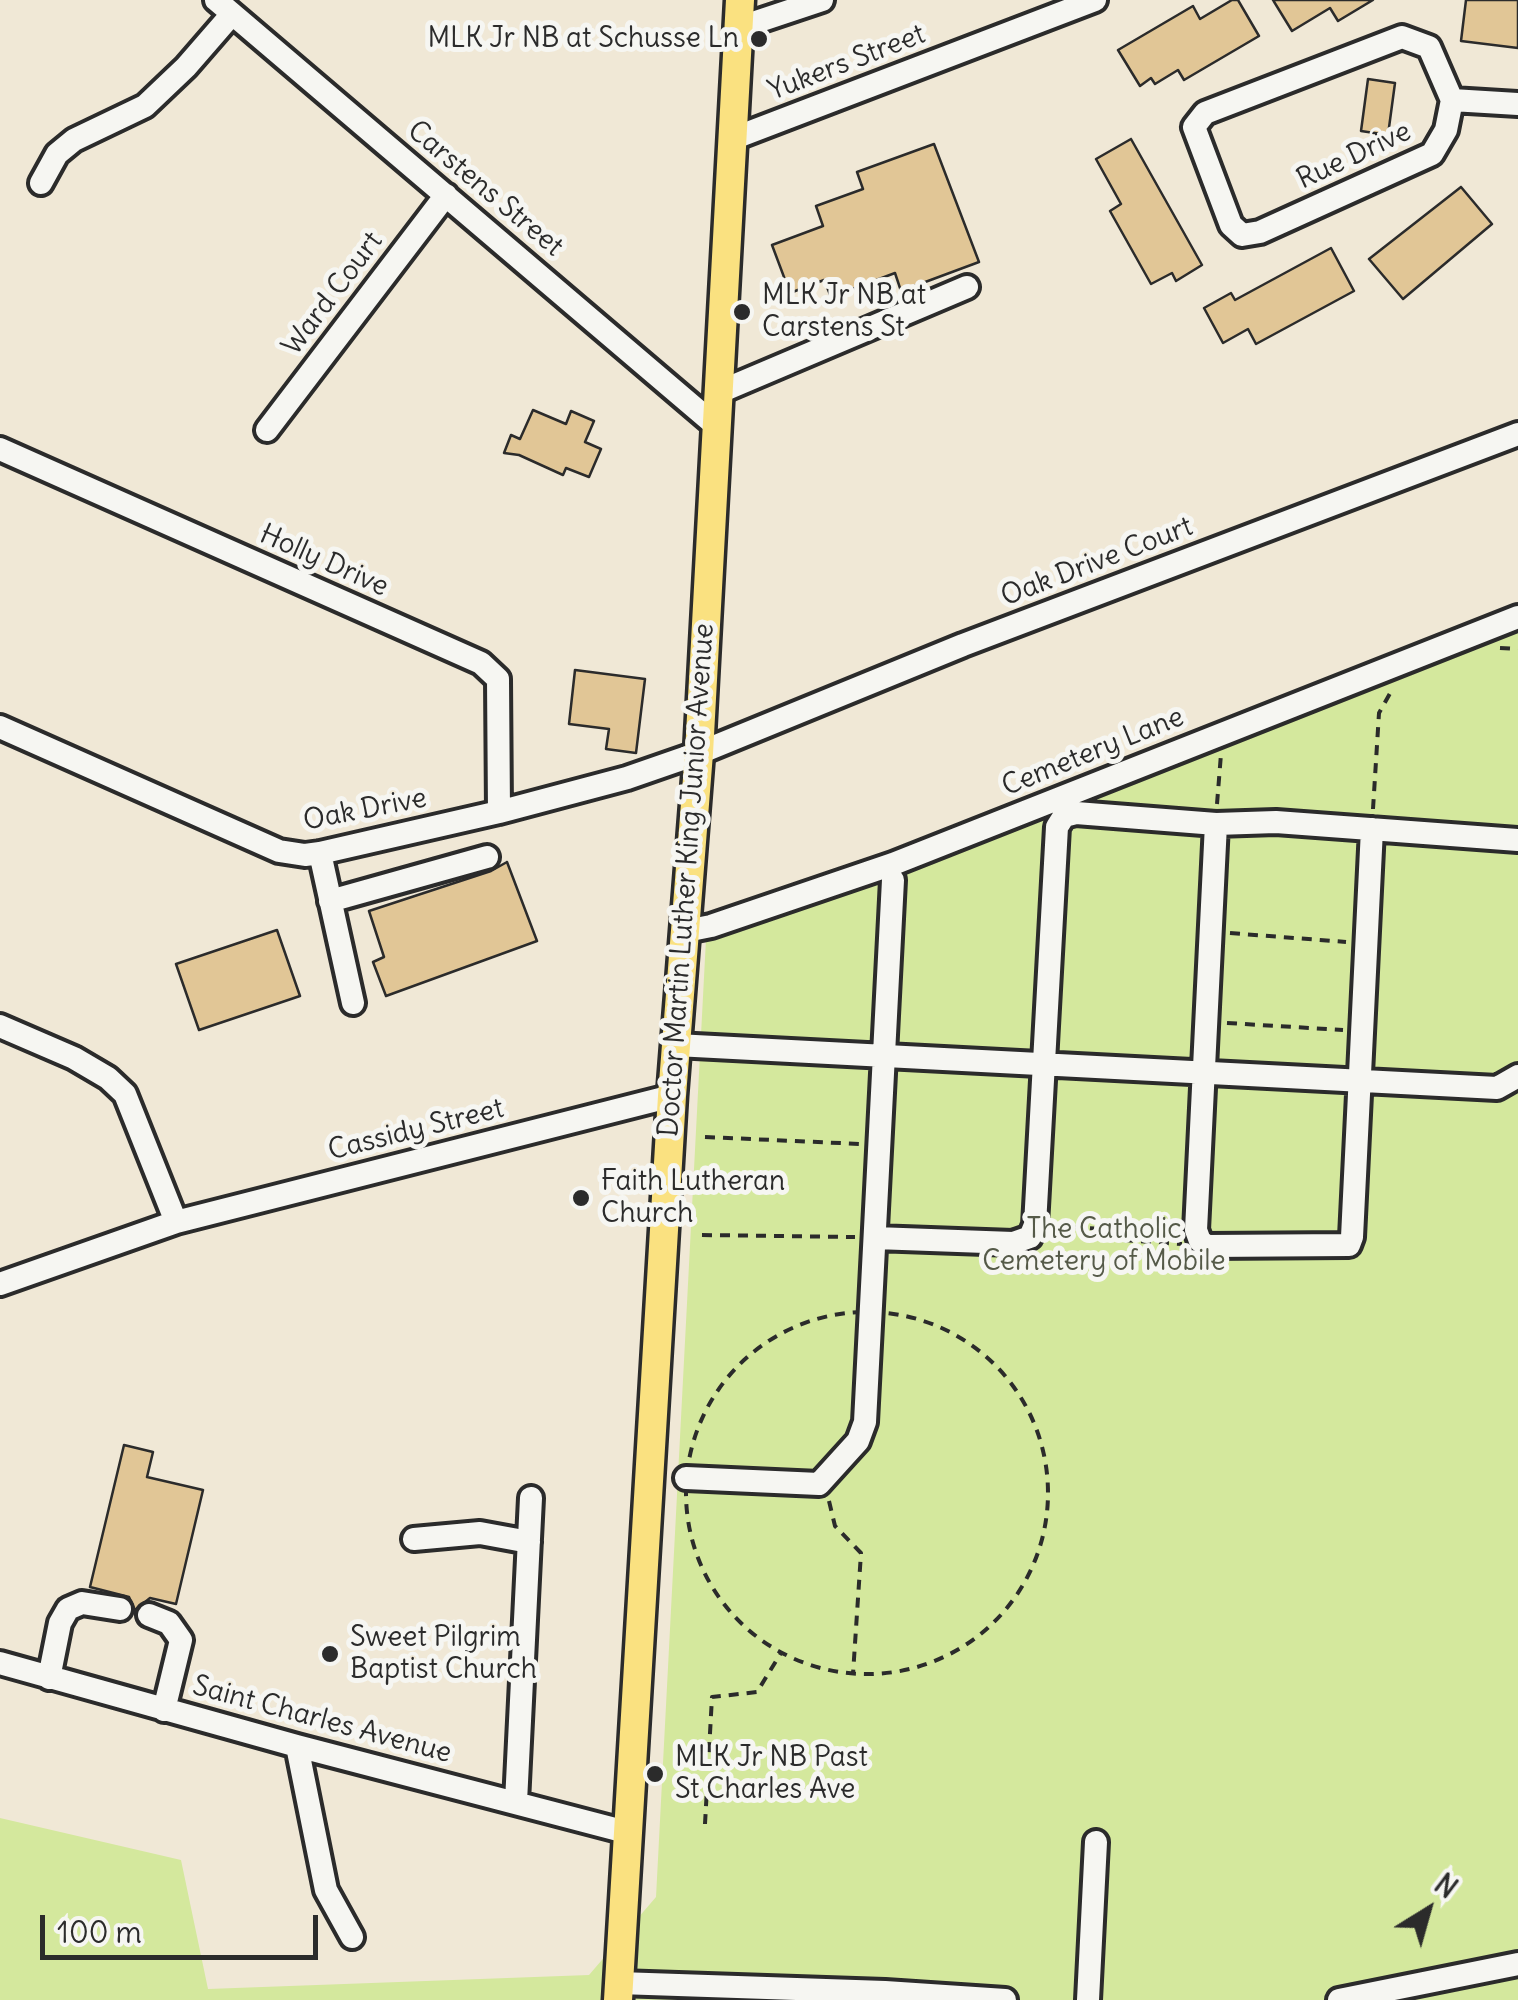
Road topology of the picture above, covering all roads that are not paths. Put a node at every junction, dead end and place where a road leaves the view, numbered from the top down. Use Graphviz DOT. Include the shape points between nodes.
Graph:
graph roads {
  1 [pos="822,0"];
  2 [pos="1095,0"];
  3 [pos="224,7"];
  4 [pos="739,14"];
  5 [pos="1452,100"];
  6 [pos="1518,104"];
  7 [pos="732,138"];
  8 [pos="41,183"];
  9 [pos="446,195"];
  10 [pos="967,287"];
  11 [pos="717,393"];
  12 [pos="715,426"];
  13 [pos="267,430"];
  14 [pos="1518,434"];
  15 [pos="0,449"];
  16 [pos="1518,617"];
  17 [pos="0,727"];
  18 [pos="699,752"];
  19 [pos="499,812"];
  20 [pos="1216,824"];
  21 [pos="1372,829"];
  22 [pos="1518,840"];
  23 [pos="320,853"];
  24 [pos="487,857"];
  25 [pos="893,880"];
  26 [pos="330,901"];
  27 [pos="686,931"];
  28 [pos="353,1002"];
  29 [pos="0,1026"];
  30 [pos="676,1045"];
  31 [pos="884,1056"];
  32 [pos="1043,1064"];
  33 [pos="1204,1072"];
  34 [pos="1518,1076"];
  35 [pos="1360,1081"];
  36 [pos="672,1096"];
  37 [pos="176,1222"];
  38 [pos="875,1238"];
  39 [pos="0,1284"];
  40 [pos="686,1478"];
  41 [pos="531,1498"];
  42 [pos="414,1538"];
  43 [pos="529,1542"];
  44 [pos="120,1609"];
  45 [pos="148,1615"];
  46 [pos="0,1664"];
  47 [pos="49,1678"];
  48 [pos="164,1710"];
  49 [pos="296,1746"];
  50 [pos="516,1802"];
  51 [pos="630,1833"];
  52 [pos="1096,1842"];
  53 [pos="352,1937"];
  54 [pos="1518,1964"];
  55 [pos="618,1992"];
  56 [pos="885,1996"];
  57 [pos="1005,2000"];
  58 [pos="1088,2000"];
  59 [pos="1339,2000"];
  1 -- 4 [label="street"];
  2 -- 7 [label="street, Yukers Street"];
  3 -- 8 [label="street" via="186,67 145,106 74,140"];
  3 -- 9 [label="street, Carstens Street"];
  4 -- 7 [label="main road, Doctor Martin Luther King Junior Avenue"];
  5 -- 5 [label="street, Rue Drive" via="1432,154 1242,235 1231,225 1194,126 1205,112 1402,37 1429,46"];
  5 -- 6 [label="street"];
  7 -- 11 [label="main road, Doctor Martin Luther King Junior Avenue"];
  9 -- 12 [label="street, Carstens Street"];
  9 -- 13 [label="street, Ward Court"];
  10 -- 11 [label="street"];
  11 -- 12 [label="main road, Doctor Martin Luther King Junior Avenue"];
  12 -- 18 [label="main road, Doctor Martin Luther King Junior Avenue"];
  14 -- 18 [label="street, Oak Drive Court"];
  15 -- 19 [label="street, Holly Drive" via="481,664 498,679"];
  16 -- 27 [label="street, Cemetery Lane" via="892,864"];
  17 -- 23 [label="street, Oak Drive" via="279,851"];
  18 -- 19 [label="street, Oak Drive"];
  18 -- 27 [label="main road, Doctor Martin Luther King Junior Avenue"];
  19 -- 23 [label="street, Oak Drive"];
  20 -- 21 [label="street"];
  20 -- 32 [label="street" via="1064,816 1058,827"];
  20 -- 33 [label="street"];
  21 -- 22 [label="street"];
  21 -- 35 [label="street"];
  23 -- 26 [label="street"];
  24 -- 26 [label="street"];
  25 -- 31 [label="street"];
  26 -- 28 [label="street"];
  27 -- 30 [label="main road, Doctor Martin Luther King Junior Avenue"];
  29 -- 37 [label="street" via="74,1058 125,1094"];
  30 -- 31 [label="street"];
  30 -- 36 [label="main road, Doctor Martin Luther King Junior Avenue"];
  31 -- 32 [label="street"];
  31 -- 38 [label="street"];
  32 -- 33 [label="street"];
  32 -- 38 [label="street" via="1030,1238"];
  33 -- 35 [label="street"];
  33 -- 35 [label="street" via="1196,1230 1207,1246 1349,1245"];
  34 -- 35 [label="street" via="1497,1088"];
  36 -- 37 [label="street, Cassidy Street"];
  36 -- 51 [label="main road, Doctor Martin Luther King Junior Avenue"];
  37 -- 39 [label="street, Cassidy Street"];
  38 -- 40 [label="street" via="865,1422 824,1492"];
  41 -- 43 [label="street"];
  42 -- 43 [label="street" via="480,1532"];
  43 -- 50 [label="street"];
  44 -- 47 [label="street" via="82,1603 68,1609"];
  45 -- 48 [label="street" via="169,1623 180,1640"];
  46 -- 47 [label="street, Saint Charles Avenue"];
  47 -- 48 [label="street, Saint Charles Avenue"];
  48 -- 49 [label="street, Saint Charles Avenue"];
  49 -- 50 [label="street, Saint Charles Avenue"];
  49 -- 53 [label="street" via="326,1890"];
  50 -- 51 [label="street, Saint Charles Avenue"];
  51 -- 55 [label="main road, Doctor Martin Luther King Junior Avenue"];
  52 -- 58 [label="street"];
  54 -- 59 [label="street"];
  55 -- 56 [label="street"];
  56 -- 57 [label="street"];
}
